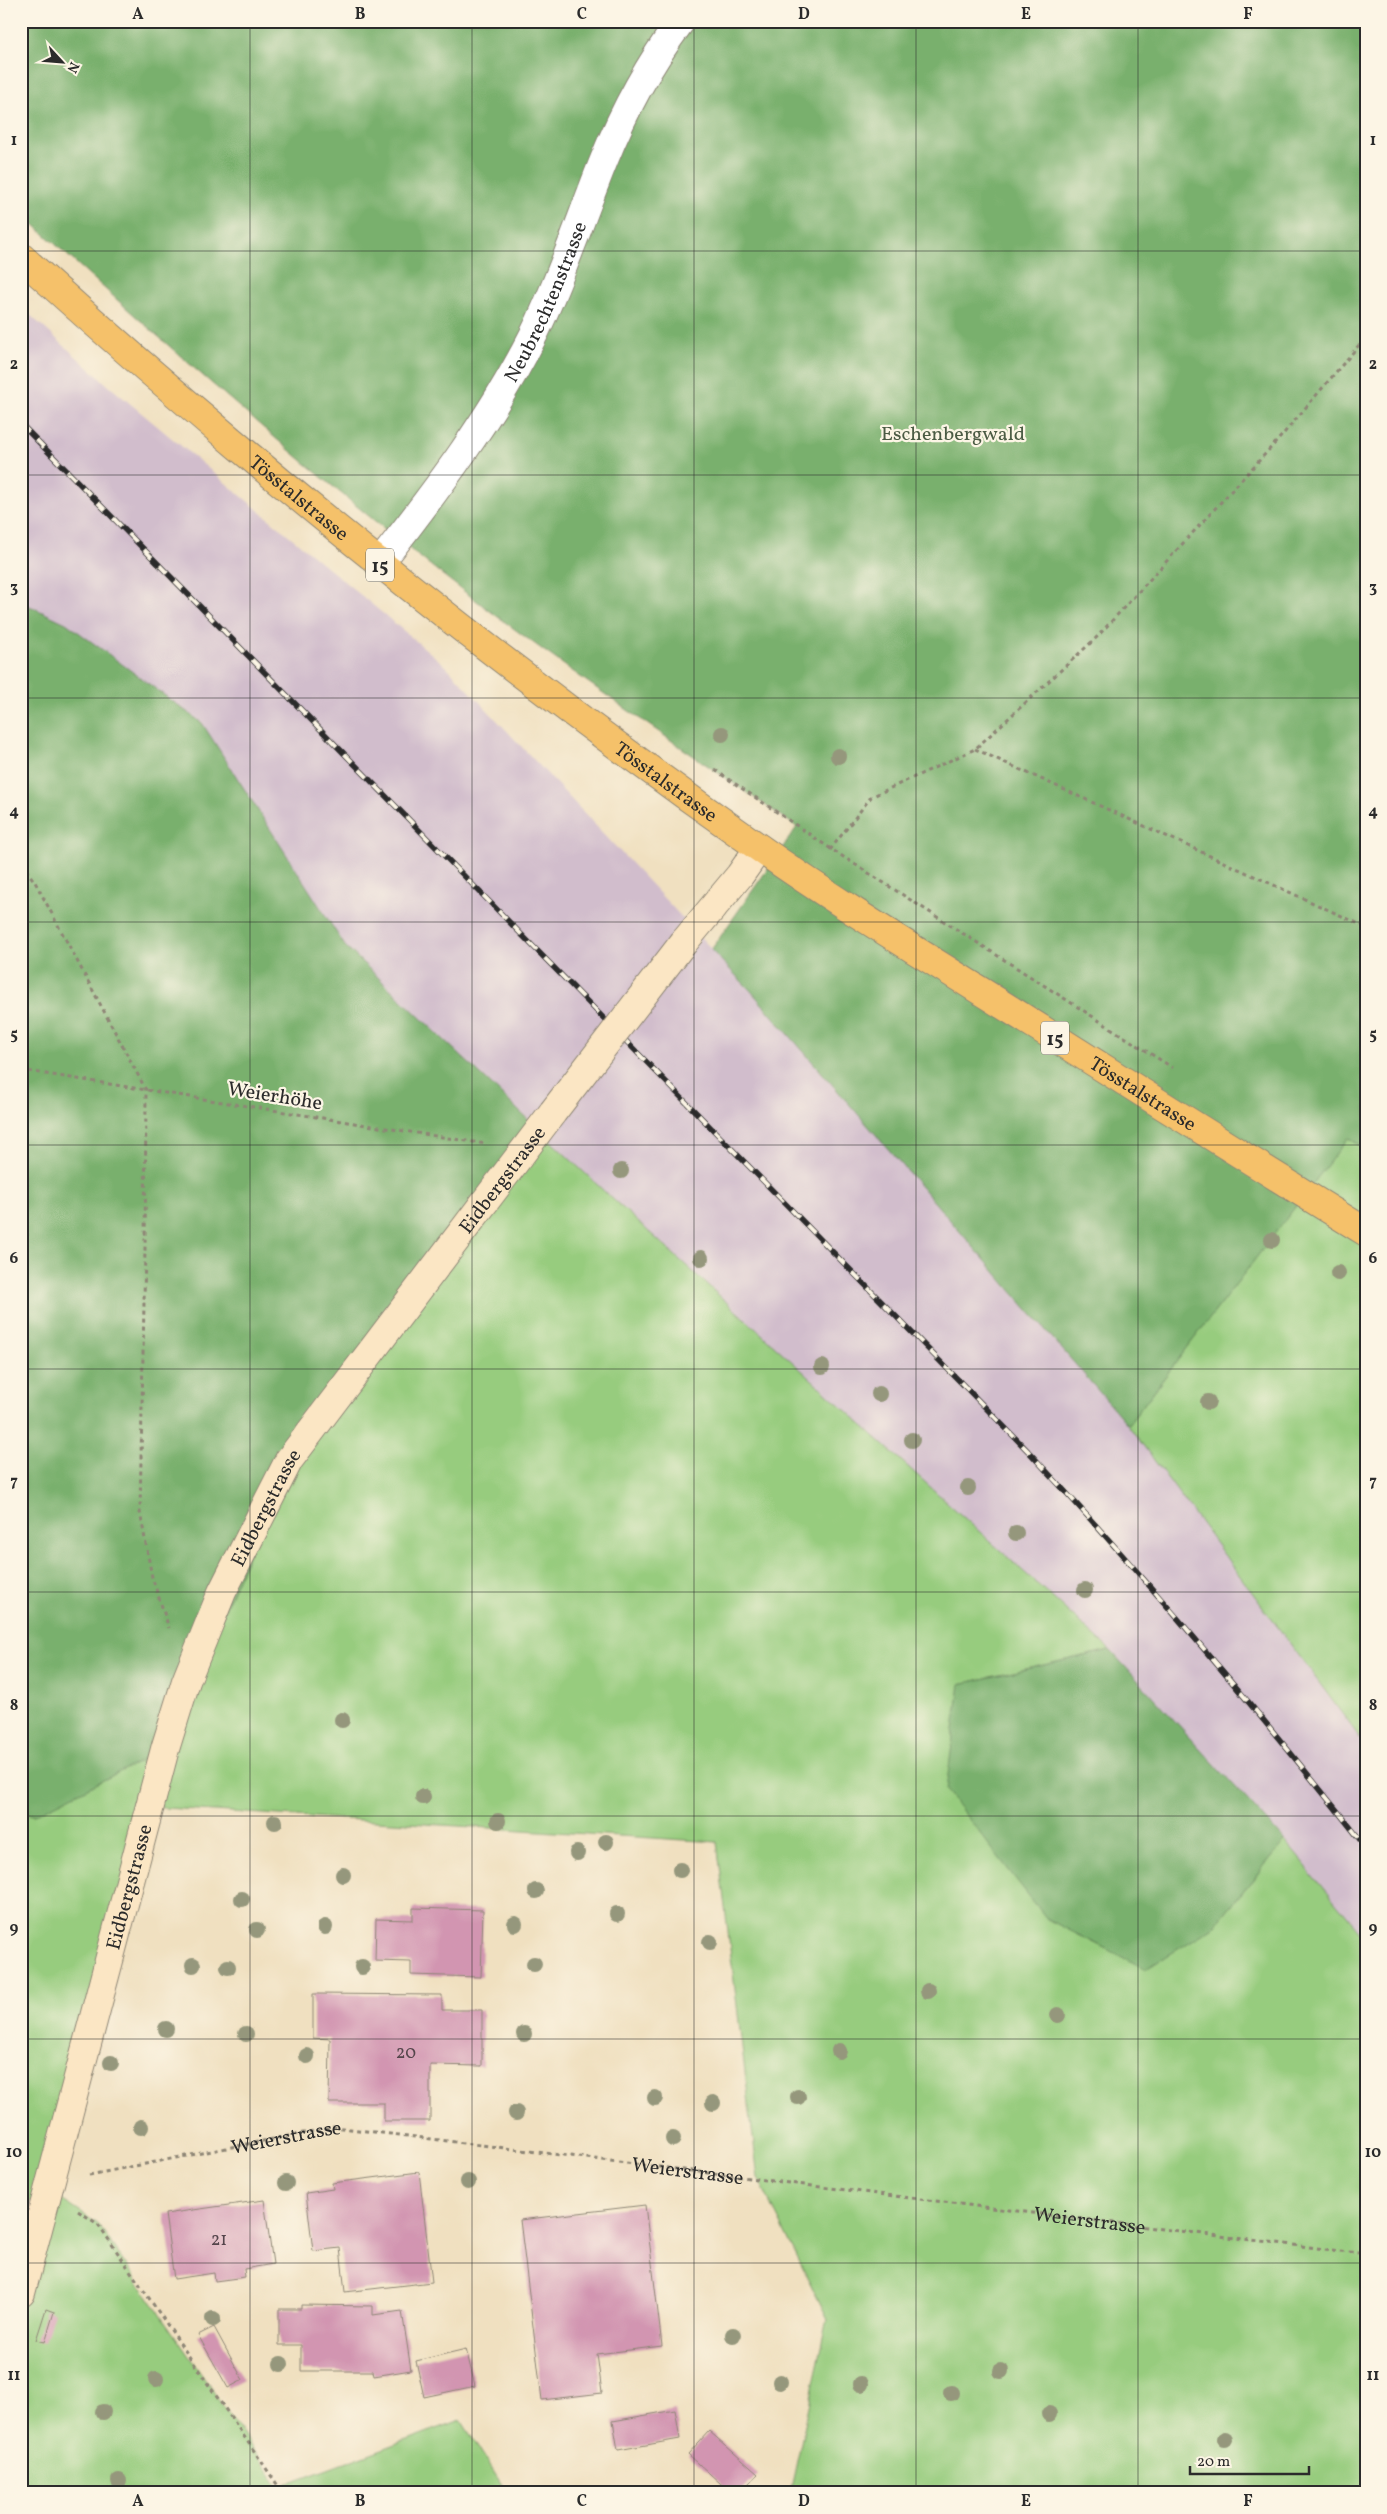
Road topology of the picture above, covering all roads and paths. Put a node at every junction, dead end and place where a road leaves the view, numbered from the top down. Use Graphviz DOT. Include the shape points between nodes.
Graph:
graph roads {
  1 [pos="681,21"];
  2 [pos="21,257"];
  3 [pos="1366,338"];
  4 [pos="379,564"];
  5 [pos="975,749"];
  6 [pos="797,827"];
  7 [pos="759,848"];
  8 [pos="831,849"];
  9 [pos="21,862"];
  10 [pos="807,880"];
  11 [pos="1366,927"];
  12 [pos="1174,1068"];
  13 [pos="21,1070"];
  14 [pos="146,1090"];
  15 [pos="524,1150"];
  16 [pos="1366,1232"];
  17 [pos="186,1681"];
  18 [pos="48,2191"];
  19 [pos="21,2208"];
  20 [pos="1366,2254"];
  21 [pos="21,2293"];
  22 [pos="283,2493"];
  1 -- 4 [label="street, Neubrechtenstrasse" via="650,66 619,125 548,303 521,359 484,420"];
  2 -- 4 [label="main road, Tösstalstrasse / 15" via="121,347"];
  3 -- 5 [label="path" via="1278,440 1096,638"];
  4 -- 7 [label="main road, Tösstalstrasse / 15"];
  5 -- 8 [label="path" via="871,797"];
  5 -- 11 [label="path"];
  6 -- 8 [label="path"];
  7 -- 10 [label="main road, Tösstalstrasse / 15"];
  7 -- 15 [label="street, Eidbergstrasse, bridge"];
  8 -- 10 [label="path"];
  8 -- 12 [label="path"];
  9 -- 14 [label="path"];
  10 -- 16 [label="main road, Tösstalstrasse / 15"];
  13 -- 14 [label="path, Weierhöhe"];
  14 -- 15 [label="path, Weierhöhe"];
  14 -- 17 [label="path" via="140,1512 152,1577"];
  15 -- 17 [label="street, Eidbergstrasse" via="289,1460 222,1592"];
  17 -- 18 [label="street, Eidbergstrasse" via="153,1790"];
  18 -- 19 [label="street"];
  18 -- 20 [label="path, Weierstrasse" via="69,2178 119,2171 334,2127"];
  18 -- 21 [label="street, Eidbergstrasse"];
  18 -- 22 [label="path" via="98,2224"];
}
